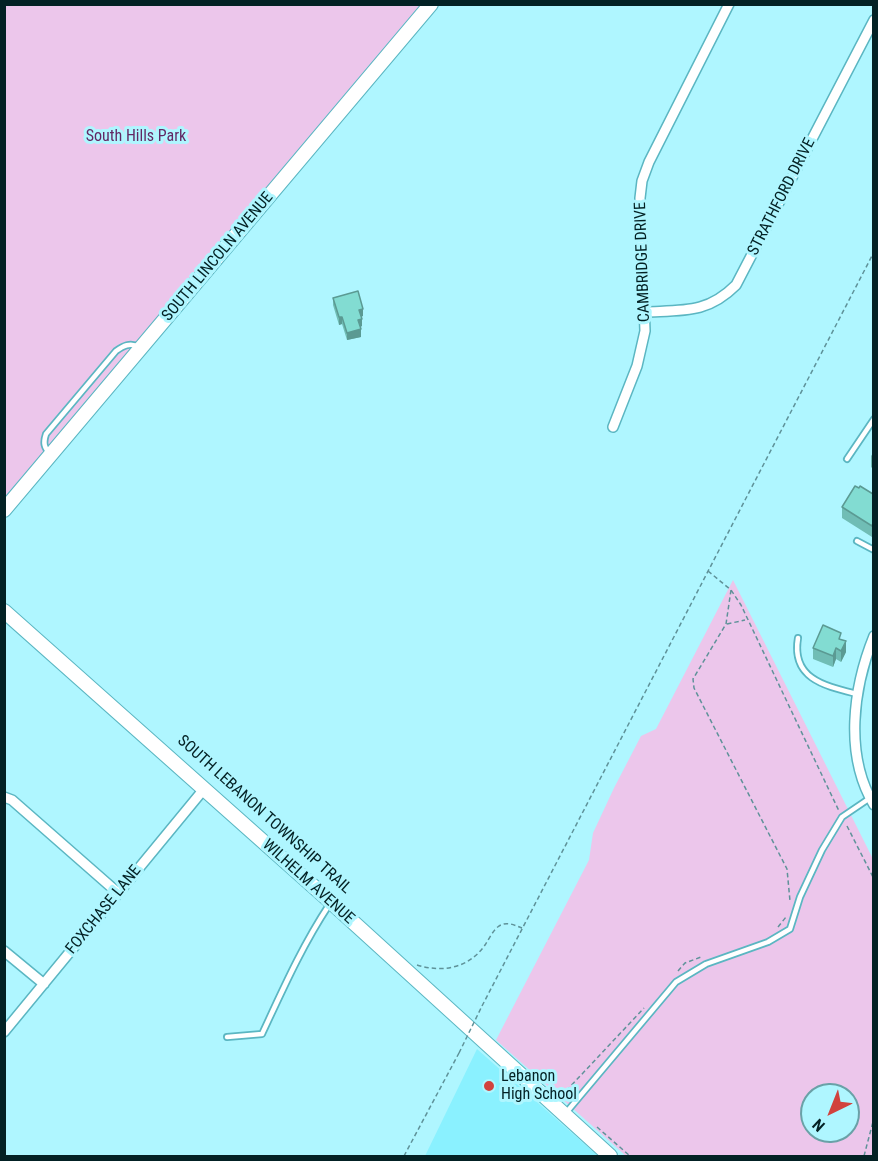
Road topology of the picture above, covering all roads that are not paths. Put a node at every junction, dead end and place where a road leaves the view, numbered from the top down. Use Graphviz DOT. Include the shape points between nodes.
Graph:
graph roads {
  1 [pos="431,4"];
  2 [pos="729,4"];
  3 [pos="873,20"];
  4 [pos="644,312"];
  5 [pos="873,419"];
  6 [pos="613,427"];
  7 [pos="847,459"];
  8 [pos="4,510"];
  9 [pos="857,541"];
  10 [pos="873,550"];
  11 [pos="4,611"];
  12 [pos="873,636"];
  13 [pos="798,638"];
  14 [pos="857,694"];
  15 [pos="204,789"];
  16 [pos="4,796"];
  17 [pos="872,802"];
  18 [pos="118,893"];
  19 [pos="331,902"];
  20 [pos="4,951"];
  21 [pos="44,984"];
  22 [pos="4,1032"];
  23 [pos="227,1037"];
  24 [pos="568,1110"];
  25 [pos="610,1156"];
  1 -- 8 [label="street, SOUTH LINCOLN AVENUE"];
  2 -- 4 [label="street, CAMBRIDGE DRIVE" via="642,181"];
  3 -- 4 [label="street, STRATHFORD DRIVE" via="735,285 708,306"];
  4 -- 6 [label="street, CAMBRIDGE DRIVE" via="641,349"];
  5 -- 7 [label="lane"];
  9 -- 10 [label="lane"];
  11 -- 15 [label="street, WILHELM AVENUE"];
  12 -- 14 [label="street"];
  13 -- 14 [label="lane" via="796,650 808,675 817,682"];
  14 -- 17 [label="street" via="856,748"];
  15 -- 18 [label="street, FOXCHASE LANE"];
  15 -- 19 [label="street, WILHELM AVENUE"];
  16 -- 18 [label="street"];
  17 -- 24 [label="lane" via="842,817 817,860 790,929 768,942 706,964 676,982"];
  18 -- 21 [label="street, FOXCHASE LANE"];
  19 -- 23 [label="lane" via="293,967 262,1034"];
  19 -- 24 [label="street, WILHELM AVENUE"];
  20 -- 21 [label="street"];
  21 -- 22 [label="street, FOXCHASE LANE"];
  24 -- 25 [label="street, WILHELM AVENUE"];
}
